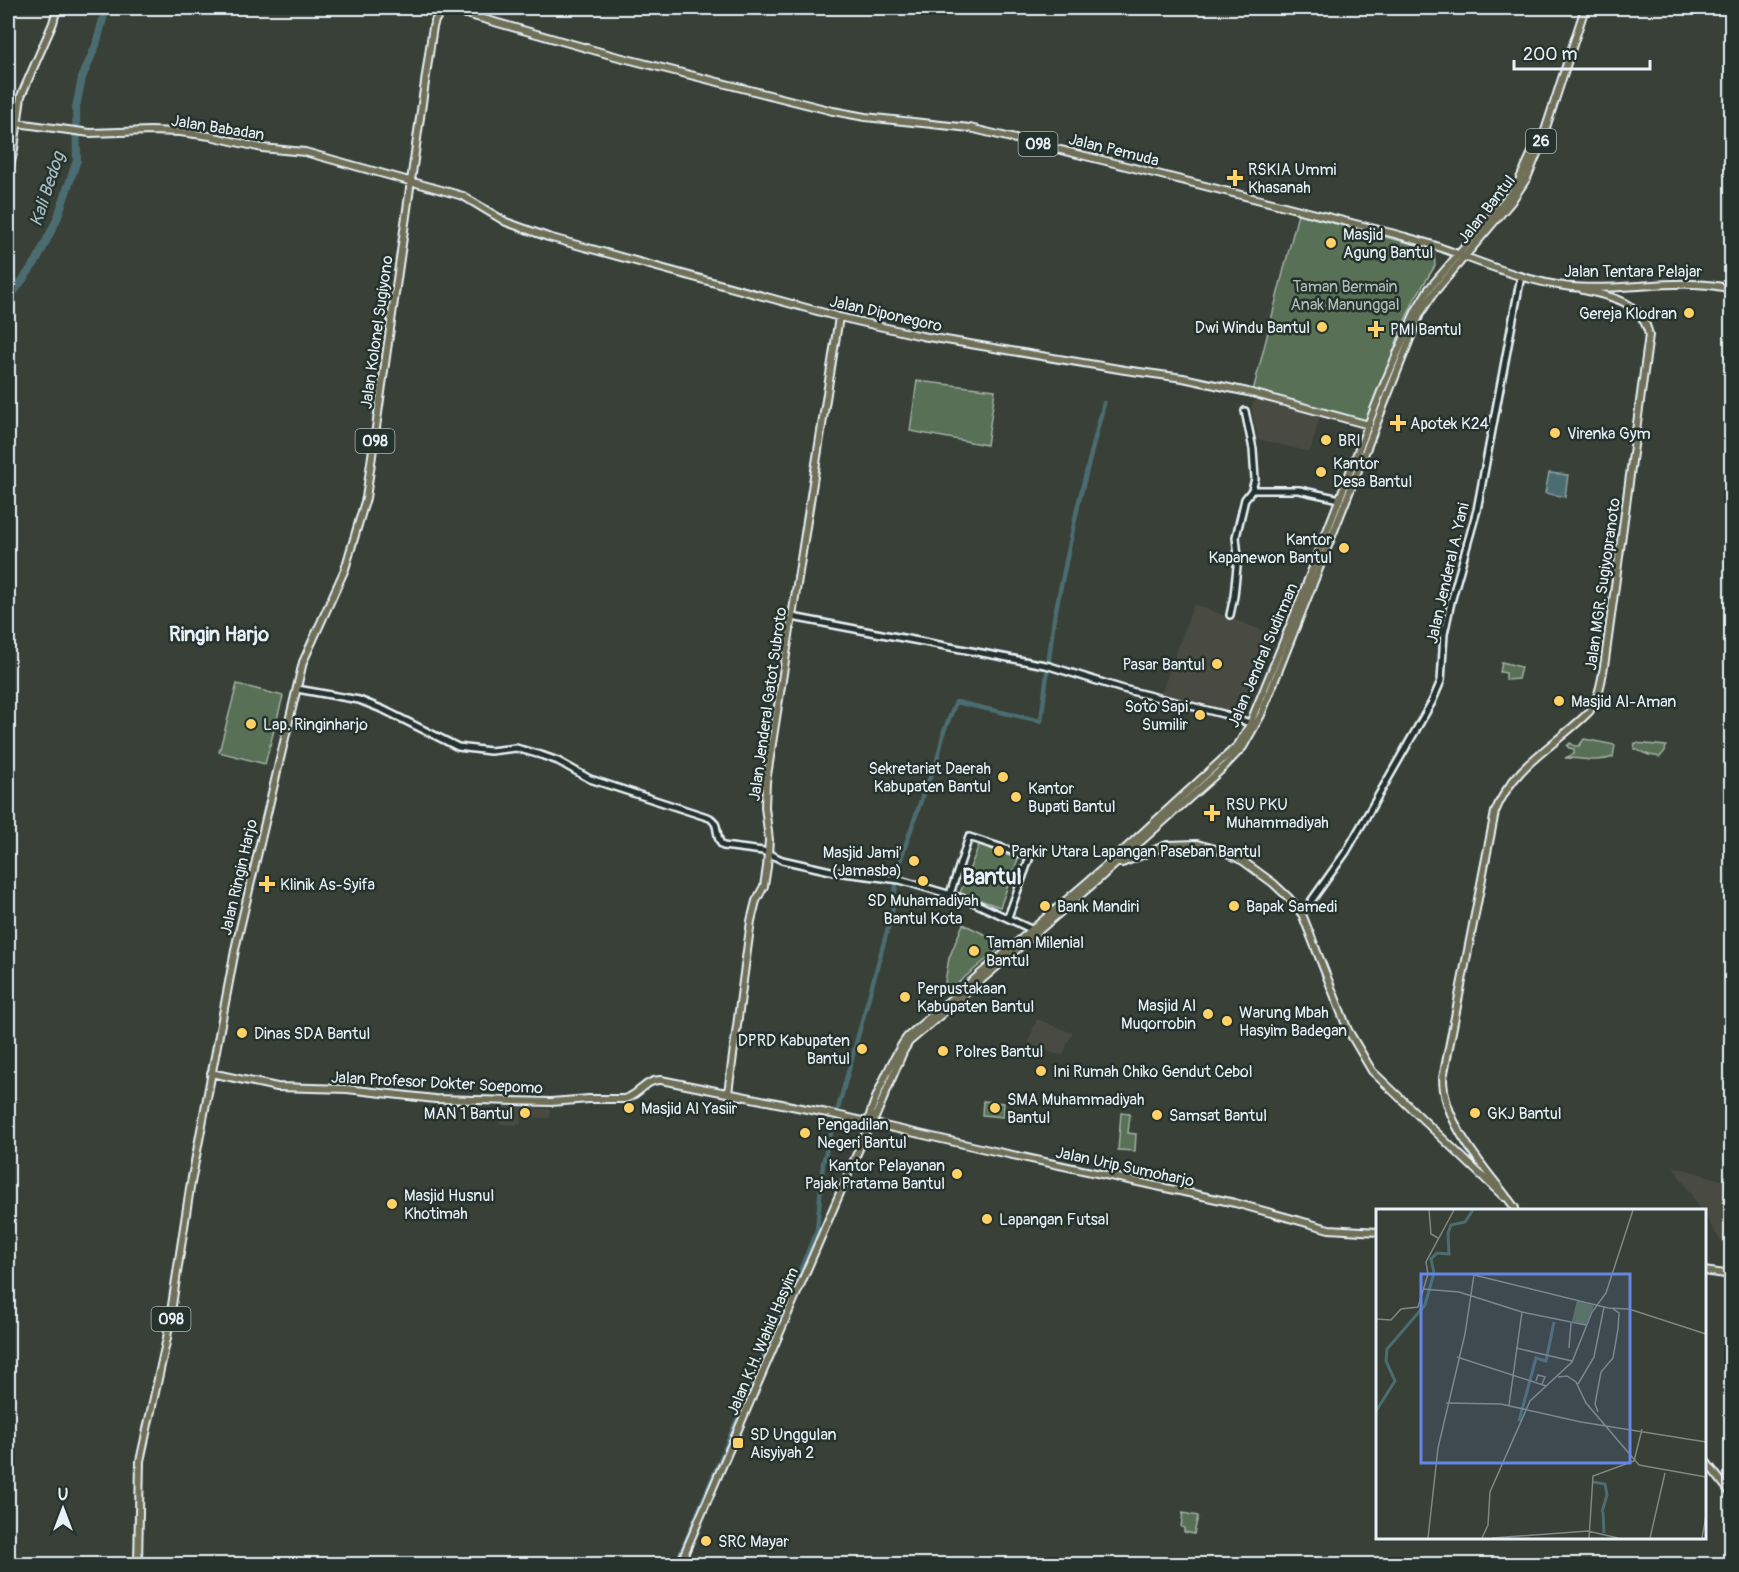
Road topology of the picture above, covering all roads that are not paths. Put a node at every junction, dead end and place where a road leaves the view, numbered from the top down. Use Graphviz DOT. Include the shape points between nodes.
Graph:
graph roads {
  1 [pos="57,8"];
  2 [pos="1583,8"];
  3 [pos="17,123"];
  4 [pos="8,175"];
  5 [pos="411,181"];
  6 [pos="1462,256"];
  7 [pos="1521,276"];
  8 [pos="1556,284"];
  9 [pos="1731,289"];
  10 [pos="839,317"];
  11 [pos="1245,411"];
  12 [pos="1369,425"];
  13 [pos="1252,490"];
  14 [pos="1340,500"];
  15 [pos="1310,585"];
  16 [pos="1230,615"];
  17 [pos="792,617"];
  18 [pos="297,689"];
  19 [pos="1250,723"];
  20 [pos="1198,787"];
  21 [pos="768,854"];
  22 [pos="1119,860"];
  23 [pos="950,894"];
  24 [pos="1302,914"];
  25 [pos="1008,917"];
  26 [pos="1035,931"];
  27 [pos="211,1073"];
  28 [pos="728,1093"];
  29 [pos="869,1126"];
  30 [pos="1516,1209"];
  31 [pos="1376,1232"];
  32 [pos="1706,1271"];
  33 [pos="1731,1275"];
  34 [pos="1706,1462"];
  35 [pos="1731,1495"];
  36 [pos="138,1564"];
  37 [pos="680,1564"];
  1 -- 3 [label="main road" via="21,96"];
  2 -- 6 [label="main road, Jalan Bantul / 26" via="1527,178 1511,202"];
  3 -- 4 [label="main road"];
  3 -- 5 [label="main road, Jalan Babadan" via="90,133 150,131 199,135 316,154"];
  5 -- 6 [label="main road, Jalan Pemuda / 098" via="433,27 436,17 449,10 833,111 962,127 1040,144 1391,233"];
  5 -- 10 [label="main road, Jalan Diponegoro" via="463,196 506,222 542,236"];
  5 -- 18 [label="main road, Jalan Kolonel Sugiyono / 098" via="366,498 351,553 306,653"];
  6 -- 7 [label="main road, Jalan Tentara Pelajar"];
  6 -- 12 [label="main road, Jalan Jendral Sudirman" via="1421,300"];
  6 -- 15 [label="main road, Jalan Jendral Sudirman" via="1420,314"];
  7 -- 8 [label="main road, Jalan Tentara Pelajar"];
  7 -- 24 [label="street, Jalan Jenderal A. Yani" via="1477,510 1444,634 1438,688 1350,845"];
  8 -- 9 [label="main road, Jalan Tentara Pelajar" via="1589,288 1686,283"];
  8 -- 30 [label="main road, Jalan MGR. Sugiyopranoto" via="1633,307 1646,322 1649,335 1599,693 1580,721 1519,771 1498,803 1444,1071 1444,1096 1452,1118"];
  10 -- 12 [label="main road, Jalan Diponegoro" via="946,341 1183,378"];
  10 -- 17 [label="main road, Jalan Jenderal Gatot Subroto"];
  11 -- 13 [label="street" via="1254,456"];
  12 -- 14 [label="main road, Jalan Jendral Sudirman"];
  13 -- 14 [label="street" via="1299,490"];
  13 -- 16 [label="street" via="1245,499 1236,537 1238,557"];
  14 -- 15 [label="main road, Jalan Jendral Sudirman"];
  15 -- 19 [label="main road, Jalan Jendral Sudirman"];
  15 -- 20 [label="main road, Jalan Jendral Sudirman" via="1249,739"];
  17 -- 19 [label="street" via="1048,666"];
  17 -- 21 [label="main road, Jalan Jenderal Gatot Subroto" via="765,790"];
  18 -- 21 [label="street" via="368,703 458,747 490,751 516,748 541,755 590,779 710,818 716,823 723,846"];
  18 -- 27 [label="main road, Jalan Ringin Harjo / 098" via="236,945"];
  19 -- 20 [label="main road, Jalan Jendral Sudirman" via="1235,748"];
  20 -- 22 [label="main road, Jalan Jendral Sudirman"];
  20 -- 26 [label="main road, Jalan Jendral Sudirman"];
  21 -- 23 [label="street" via="809,867 898,879"];
  21 -- 28 [label="main road, Jalan Jenderal Gatot Subroto" via="766,878 749,928"];
  22 -- 24 [label="main road" via="1122,863 1173,844 1211,847 1257,870"];
  22 -- 26 [label="main road, Jalan Jendral Sudirman"];
  23 -- 25 [label="street"];
  23 -- 25 [label="street" via="969,837 1030,857"];
  24 -- 30 [label="main road" via="1348,1030 1372,1071"];
  25 -- 26 [label="street"];
  26 -- 29 [label="main road, Jalan Jendral Sudirman" via="908,1036 895,1057"];
  27 -- 28 [label="main road, Jalan Profesor Dokter Soepomo" via="277,1088 346,1089 444,1099 624,1099 657,1080"];
  27 -- 36 [label="main road, 098" via="167,1338 140,1461"];
  28 -- 29 [label="main road, Jalan Profesor Dokter Soepomo" via="832,1114"];
  29 -- 31 [label="main road, Jalan Urip Sumoharjo" via="1235,1203 1329,1229"];
  29 -- 37 [label="main road, Jalan K.H. Wahid Hasyim"];
  32 -- 33 [label="main road"];
  34 -- 35 [label="main road"];
}
